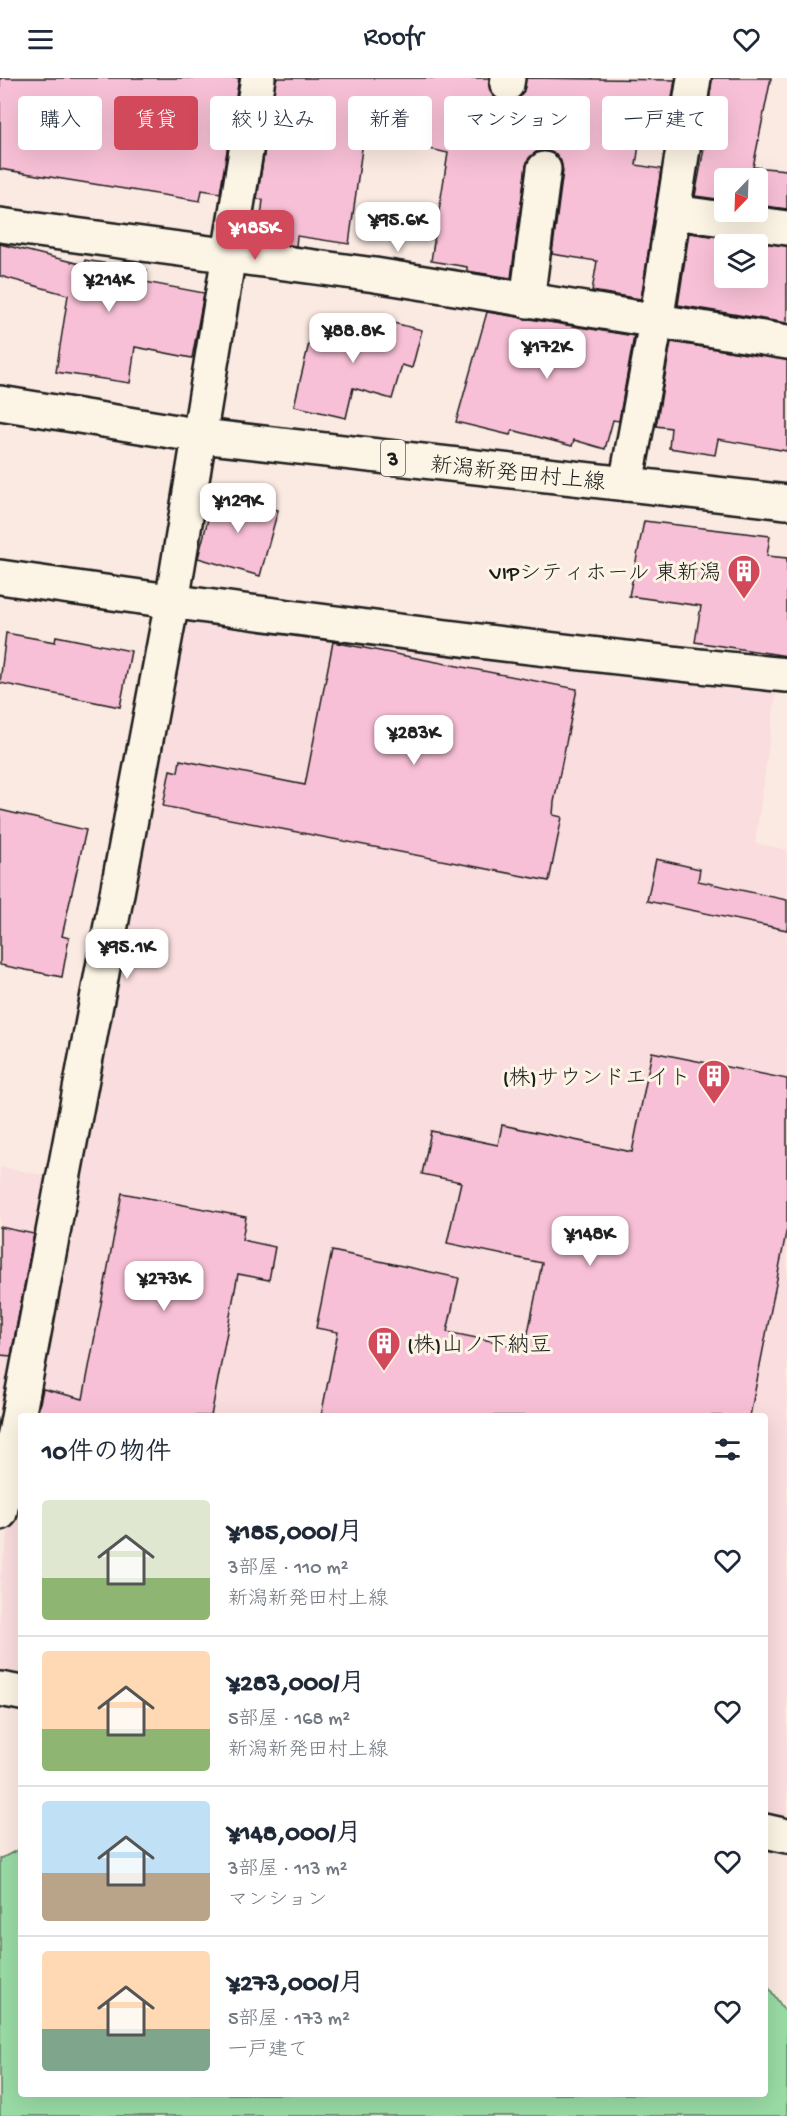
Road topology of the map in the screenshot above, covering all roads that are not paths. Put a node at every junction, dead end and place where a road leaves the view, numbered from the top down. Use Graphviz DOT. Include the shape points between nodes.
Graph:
graph roads {
  1 [pos="258,78"];
  2 [pos="694,78"];
  3 [pos="544,169"];
  4 [pos="674,212"];
  5 [pos="0,225"];
  6 [pos="787,228"];
  7 [pos="230,258"];
  8 [pos="527,301"];
  9 [pos="656,322"];
  10 [pos="787,342"];
  11 [pos="0,403"];
  12 [pos="201,436"];
  13 [pos="626,484"];
  14 [pos="787,502"];
  15 [pos="0,577"];
  16 [pos="172,602"];
  17 [pos="787,675"];
  18 [pos="19,1413"];
  19 [pos="18,1419"];
  20 [pos="0,1514"];
  21 [pos="0,1689"];
  22 [pos="18,1692"];
  23 [pos="768,1833"];
  24 [pos="787,1836"];
  1 -- 7 [label="street"];
  2 -- 4 [label="street"];
  3 -- 8 [label="street"];
  4 -- 6 [label="street"];
  4 -- 9 [label="street"];
  5 -- 7 [label="street"];
  7 -- 8 [label="street" via="375,275"];
  7 -- 12 [label="street"];
  8 -- 9 [label="street"];
  9 -- 10 [label="street"];
  9 -- 13 [label="street"];
  11 -- 12 [label="street, 新潟新発田村上線 / 3"];
  12 -- 13 [label="street, 新潟新発田村上線 / 3"];
  12 -- 16 [label="street"];
  13 -- 14 [label="street, 新潟新発田村上線 / 3"];
  15 -- 16 [label="street"];
  16 -- 17 [label="street" via="598,657"];
  16 -- 18 [label="street"];
  19 -- 20 [label="street"];
  21 -- 22 [label="street"];
  23 -- 24 [label="street"];
}
